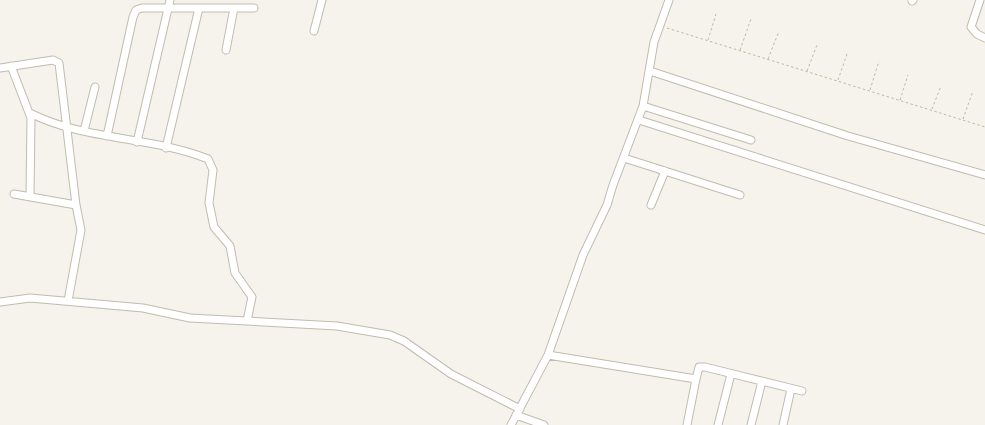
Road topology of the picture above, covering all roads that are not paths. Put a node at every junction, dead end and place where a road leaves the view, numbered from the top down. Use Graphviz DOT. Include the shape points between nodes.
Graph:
graph roads {
  1 [pos="322,0"];
  2 [pos="668,0"];
  3 [pos="980,0"];
  4 [pos="169,4"];
  5 [pos="198,8"];
  6 [pos="234,8"];
  7 [pos="254,8"];
  8 [pos="314,31"];
  9 [pos="985,38"];
  10 [pos="226,50"];
  11 [pos="11,66"];
  12 [pos="0,68"];
  13 [pos="650,71"];
  14 [pos="95,87"];
  15 [pos="643,106"];
  16 [pos="30,113"];
  17 [pos="639,120"];
  18 [pos="67,128"];
  19 [pos="84,131"];
  20 [pos="107,136"];
  21 [pos="751,140"];
  22 [pos="137,142"];
  23 [pos="166,148"];
  24 [pos="624,158"];
  25 [pos="665,171"];
  26 [pos="985,175"];
  27 [pos="14,194"];
  28 [pos="740,194"];
  29 [pos="30,196"];
  30 [pos="652,204"];
  31 [pos="76,205"];
  32 [pos="985,230"];
  33 [pos="68,301"];
  34 [pos="0,302"];
  35 [pos="247,321"];
  36 [pos="548,356"];
  37 [pos="732,374"];
  38 [pos="696,379"];
  39 [pos="762,381"];
  40 [pos="791,389"];
  41 [pos="802,391"];
  42 [pos="518,412"];
  43 [pos="511,425"];
  44 [pos="544,425"];
  45 [pos="687,425"];
  46 [pos="718,425"];
  47 [pos="751,425"];
  48 [pos="783,425"];
  1 -- 8 [label="street"];
  2 -- 13 [label="street" via="659,25"];
  3 -- 9 [label="street" via="971,27"];
  4 -- 5 [label="street"];
  4 -- 20 [label="street" via="134,12"];
  4 -- 22 [label="street"];
  5 -- 6 [label="street"];
  5 -- 23 [label="street"];
  6 -- 7 [label="street"];
  6 -- 10 [label="street"];
  11 -- 12 [label="street"];
  11 -- 16 [label="street"];
  11 -- 18 [label="street" via="57,61"];
  13 -- 15 [label="street"];
  13 -- 26 [label="street" via="830,130"];
  14 -- 19 [label="street"];
  15 -- 17 [label="street"];
  15 -- 21 [label="street"];
  16 -- 18 [label="street"];
  16 -- 29 [label="street"];
  17 -- 24 [label="street"];
  17 -- 32 [label="street"];
  18 -- 19 [label="street"];
  18 -- 31 [label="street"];
  19 -- 20 [label="street"];
  20 -- 22 [label="street"];
  22 -- 23 [label="street"];
  23 -- 35 [label="street" via="203,157 212,165 209,197 213,222 216,231 230,246 235,273 252,297"];
  24 -- 25 [label="street"];
  24 -- 36 [label="street"];
  25 -- 28 [label="street"];
  25 -- 30 [label="street"];
  27 -- 29 [label="street"];
  29 -- 31 [label="street"];
  31 -- 33 [label="street" via="81,230"];
  33 -- 34 [label="street" via="25,297"];
  33 -- 35 [label="street" via="143,308 190,318"];
  35 -- 42 [label="street" via="337,326 396,336 451,374"];
  36 -- 38 [label="street"];
  36 -- 42 [label="street"];
  37 -- 38 [label="street" via="702,367 698,369"];
  37 -- 39 [label="street"];
  37 -- 46 [label="street"];
  38 -- 45 [label="street"];
  39 -- 40 [label="street"];
  39 -- 47 [label="street"];
  40 -- 41 [label="street"];
  40 -- 48 [label="street"];
  42 -- 43 [label="street"];
  42 -- 44 [label="street"];
}
